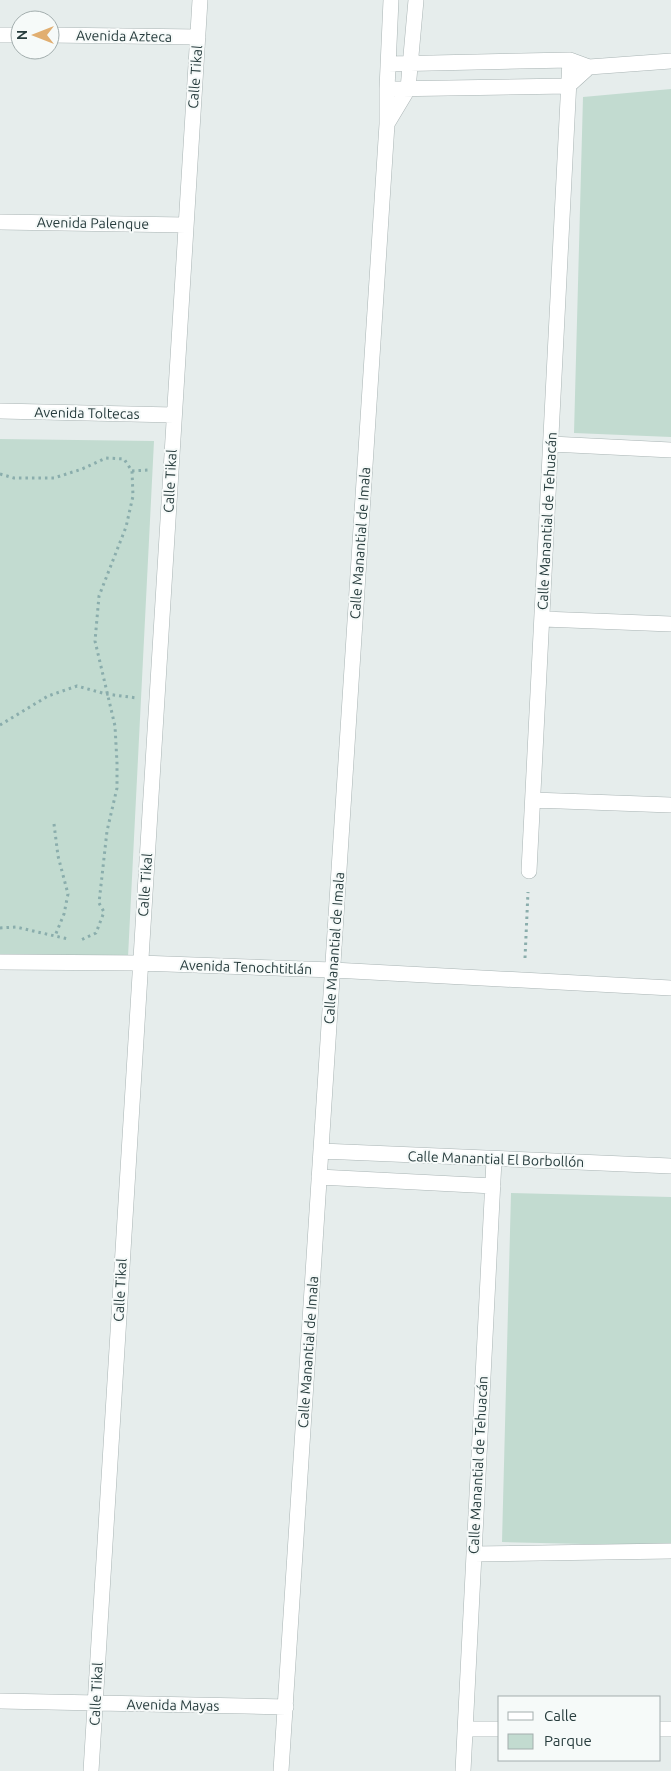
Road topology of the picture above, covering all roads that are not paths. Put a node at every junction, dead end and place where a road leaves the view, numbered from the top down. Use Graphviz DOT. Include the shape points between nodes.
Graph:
graph roads {
  1 [pos="200,0"];
  2 [pos="391,0"];
  3 [pos="416,0"];
  4 [pos="60,35"];
  5 [pos="198,36"];
  6 [pos="570,60"];
  7 [pos="671,61"];
  8 [pos="411,63"];
  9 [pos="388,64"];
  10 [pos="589,66"];
  11 [pos="568,86"];
  12 [pos="386,88"];
  13 [pos="408,88"];
  14 [pos="388,124"];
  15 [pos="0,222"];
  16 [pos="186,225"];
  17 [pos="0,411"];
  18 [pos="174,415"];
  19 [pos="551,444"];
  20 [pos="671,450"];
  21 [pos="542,619"];
  22 [pos="671,624"];
  23 [pos="533,800"];
  24 [pos="671,805"];
  25 [pos="529,871"];
  26 [pos="0,962"];
  27 [pos="140,963"];
  28 [pos="333,970"];
  29 [pos="671,988"];
  30 [pos="321,1151"];
  31 [pos="494,1160"];
  32 [pos="671,1166"];
  33 [pos="319,1176"];
  34 [pos="493,1186"];
  35 [pos="671,1551"];
  36 [pos="474,1554"];
  37 [pos="0,1701"];
  38 [pos="95,1703"];
  39 [pos="286,1707"];
  40 [pos="465,1728"];
  41 [pos="498,1728"];
  42 [pos="91,1771"];
  43 [pos="281,1771"];
  44 [pos="463,1771"];
  1 -- 5 [label="street, Calle Tikal"];
  2 -- 9 [label="street, Calle Manantial de Imala"];
  3 -- 8 [label="street, Calle Manantial de Imala"];
  4 -- 5 [label="street, Avenida Azteca"];
  5 -- 16 [label="street, Calle Tikal"];
  6 -- 8 [label="street"];
  6 -- 10 [label="street"];
  6 -- 11 [label="street, Calle Manantial de Tehuacán"];
  7 -- 10 [label="street"];
  8 -- 9 [label="street"];
  8 -- 13 [label="street, Calle Manantial de Imala"];
  9 -- 12 [label="street, Calle Manantial de Imala"];
  10 -- 11 [label="street"];
  11 -- 13 [label="street"];
  11 -- 19 [label="street, Calle Manantial de Tehuacán"];
  12 -- 13 [label="street"];
  12 -- 14 [label="street, Calle Manantial de Imala"];
  13 -- 14 [label="street, Calle Manantial de Imala"];
  14 -- 28 [label="street, Calle Manantial de Imala"];
  15 -- 16 [label="street, Avenida Palenque"];
  16 -- 18 [label="street, Calle Tikal"];
  17 -- 18 [label="street, Avenida Toltecas"];
  18 -- 27 [label="street, Calle Tikal"];
  19 -- 20 [label="street"];
  19 -- 21 [label="street, Calle Manantial de Tehuacán"];
  21 -- 22 [label="street"];
  21 -- 23 [label="street, Calle Manantial de Tehuacán"];
  23 -- 24 [label="street"];
  23 -- 25 [label="street, Calle Manantial de Tehuacán"];
  26 -- 27 [label="street, Avenida Tenochtitlán"];
  27 -- 28 [label="street, Avenida Tenochtitlán"];
  27 -- 38 [label="street, Calle Tikal"];
  28 -- 29 [label="street, Avenida Tenochtitlán"];
  28 -- 30 [label="street, Calle Manantial de Imala"];
  30 -- 31 [label="street, Calle Manantial El Borbollón"];
  30 -- 33 [label="street, Calle Manantial de Imala"];
  31 -- 32 [label="street, Calle Manantial El Borbollón"];
  31 -- 34 [label="street, Calle Manantial de Tehuacán"];
  33 -- 34 [label="street, Calle Manantial El Borbollón"];
  33 -- 39 [label="street, Calle Manantial de Imala"];
  34 -- 36 [label="street, Calle Manantial de Tehuacán"];
  35 -- 36 [label="street"];
  36 -- 40 [label="street, Calle Manantial de Tehuacán"];
  37 -- 38 [label="street, Avenida Mayas"];
  38 -- 39 [label="street, Avenida Mayas"];
  38 -- 42 [label="street, Calle Tikal"];
  39 -- 43 [label="street, Calle Manantial de Imala"];
  40 -- 41 [label="street"];
  40 -- 44 [label="street, Calle Manantial de Tehuacán"];
}
